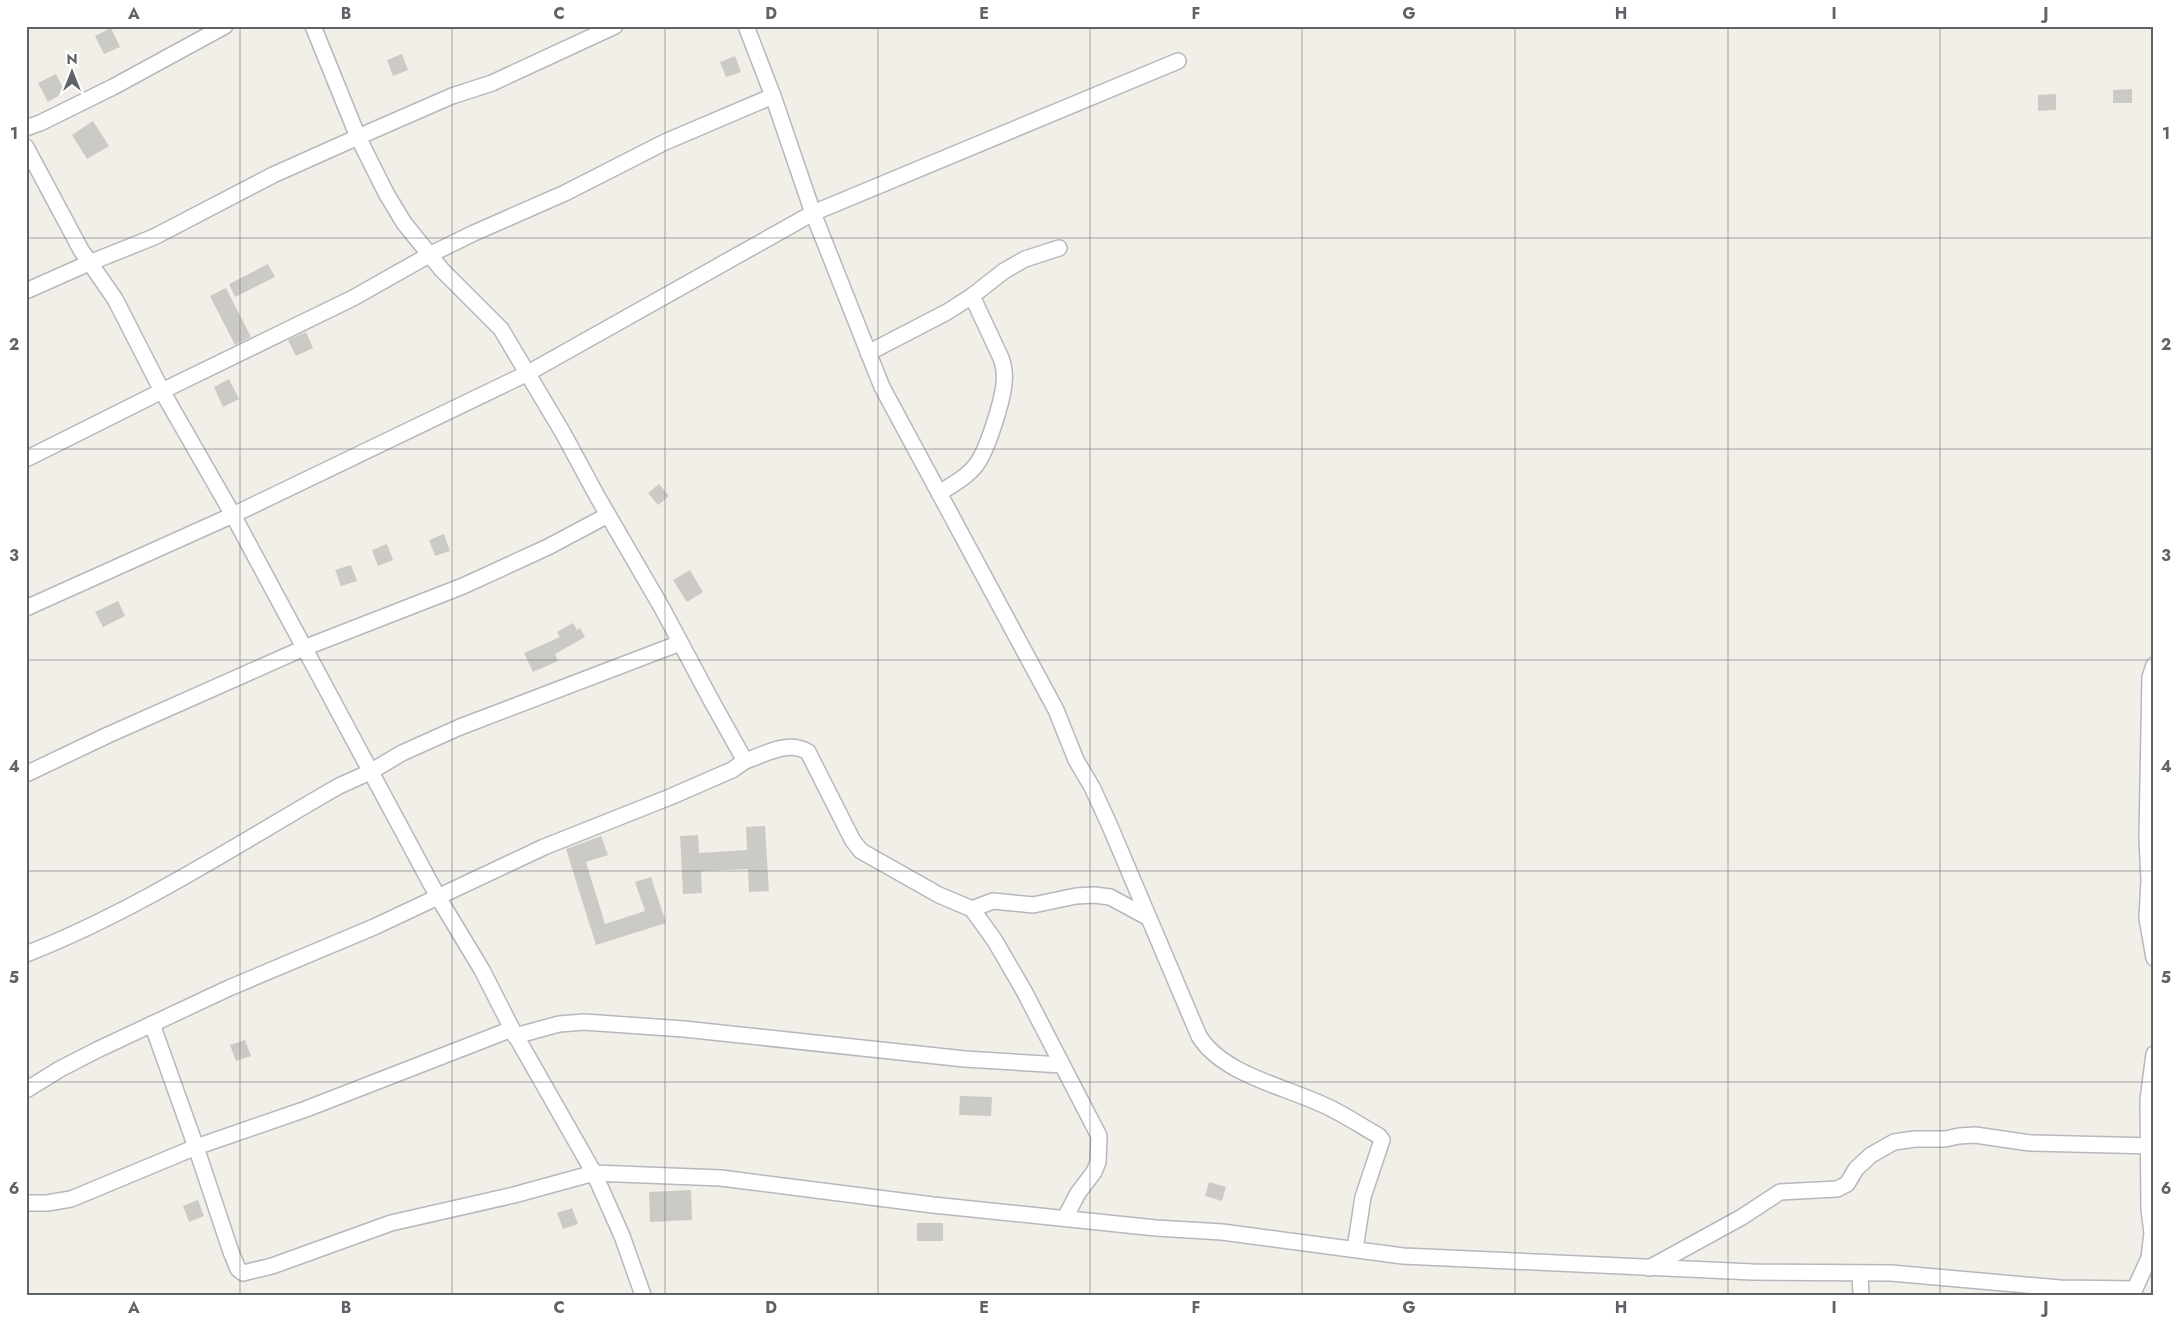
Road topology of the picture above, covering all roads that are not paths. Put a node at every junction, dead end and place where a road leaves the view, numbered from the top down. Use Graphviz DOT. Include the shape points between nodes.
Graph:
graph roads {
  1 [pos="225,26"];
  2 [pos="313,26"];
  3 [pos="615,26"];
  4 [pos="746,26"];
  5 [pos="1178,61"];
  6 [pos="773,96"];
  7 [pos="26,128"];
  8 [pos="358,137"];
  9 [pos="26,147"];
  10 [pos="813,213"];
  11 [pos="1059,248"];
  12 [pos="431,254"];
  13 [pos="89,263"];
  14 [pos="26,291"];
  15 [pos="972,296"];
  16 [pos="868,353"];
  17 [pos="528,373"];
  18 [pos="162,391"];
  19 [pos="26,459"];
  20 [pos="939,493"];
  21 [pos="232,515"];
  22 [pos="608,515"];
  23 [pos="26,608"];
  24 [pos="680,643"];
  25 [pos="304,648"];
  26 [pos="2154,665"];
  27 [pos="746,761"];
  28 [pos="370,772"];
  29 [pos="26,774"];
  30 [pos="1133,884"];
  31 [pos="1110,897"];
  32 [pos="438,898"];
  33 [pos="972,909"];
  34 [pos="1149,918"];
  35 [pos="26,954"];
  36 [pos="2154,958"];
  37 [pos="152,1024"];
  38 [pos="514,1033"];
  39 [pos="2154,1054"];
  40 [pos="1062,1065"];
  41 [pos="26,1090"];
  42 [pos="2152,1146"];
  43 [pos="196,1147"];
  44 [pos="594,1173"];
  45 [pos="26,1203"];
  46 [pos="1065,1218"];
  47 [pos="1356,1249"];
  48 [pos="1649,1268"];
  49 [pos="1860,1274"];
  50 [pos="2134,1292"];
  51 [pos="643,1295"];
  52 [pos="1862,1295"];
  1 -- 7 [label="street" via="113,87"];
  2 -- 8 [label="street"];
  3 -- 8 [label="street" via="492,83 452,96"];
  4 -- 6 [label="street"];
  5 -- 10 [label="street"];
  6 -- 10 [label="street"];
  6 -- 12 [label="street" via="665,142 566,193"];
  8 -- 12 [label="street" via="404,223"];
  8 -- 13 [label="street" via="154,237"];
  9 -- 13 [label="street"];
  10 -- 16 [label="street"];
  10 -- 17 [label="street"];
  11 -- 15 [label="street" via="1004,271"];
  12 -- 17 [label="street" via="501,329"];
  12 -- 18 [label="street" via="354,298"];
  13 -- 14 [label="street"];
  13 -- 18 [label="street" via="115,300"];
  15 -- 16 [label="street"];
  15 -- 20 [label="street" via="1002,358 1004,385 982,455 956,482"];
  16 -- 20 [label="street" via="882,387"];
  17 -- 21 [label="street"];
  17 -- 22 [label="street"];
  18 -- 19 [label="street"];
  18 -- 21 [label="street"];
  20 -- 30 [label="street" via="1056,710"];
  21 -- 23 [label="street"];
  21 -- 25 [label="street"];
  22 -- 24 [label="street"];
  22 -- 25 [label="street" via="463,586"];
  24 -- 27 [label="street"];
  24 -- 28 [label="street" via="460,727 402,753"];
  25 -- 28 [label="street"];
  25 -- 29 [label="street"];
  26 -- 36 [label="street" via="2150,677 2147,918"];
  27 -- 32 [label="street" via="670,797 544,847"];
  27 -- 33 [label="street" via="784,747 798,747 808,752 861,851 939,895"];
  28 -- 32 [label="street"];
  28 -- 35 [label="street" via="339,786 127,908"];
  30 -- 31 [label="street"];
  30 -- 34 [label="street"];
  31 -- 33 [label="street" via="1076,896 1033,905 993,901"];
  31 -- 34 [label="street"];
  32 -- 37 [label="street"];
  32 -- 38 [label="street" via="482,970"];
  33 -- 40 [label="street" via="1010,966"];
  34 -- 47 [label="street" via="1199,1036 1215,1054 1238,1069 1331,1108 1382,1140 1363,1197"];
  37 -- 41 [label="street" via="60,1069"];
  37 -- 43 [label="street"];
  38 -- 40 [label="street" via="584,1022"];
  38 -- 43 [label="street"];
  38 -- 44 [label="street"];
  39 -- 42 [label="street" via="2148,1100"];
  40 -- 46 [label="street" via="1095,1126 1099,1146 1094,1172"];
  42 -- 48 [label="street" via="2030,1143 1975,1135 1894,1142 1871,1155 1856,1169 1847,1184 1837,1189 1780,1192 1742,1217"];
  42 -- 50 [label="street" via="2149,1258"];
  43 -- 44 [label="street" via="231,1252 243,1273 272,1266 391,1223 514,1196"];
  43 -- 45 [label="street" via="71,1199"];
  44 -- 46 [label="street" via="721,1178 849,1196"];
  44 -- 51 [label="street" via="622,1236"];
  46 -- 47 [label="street" via="1222,1232"];
  47 -- 48 [label="street" via="1403,1256"];
  48 -- 49 [label="street"];
  49 -- 50 [label="street" via="1891,1273"];
  49 -- 52 [label="street"];
}
